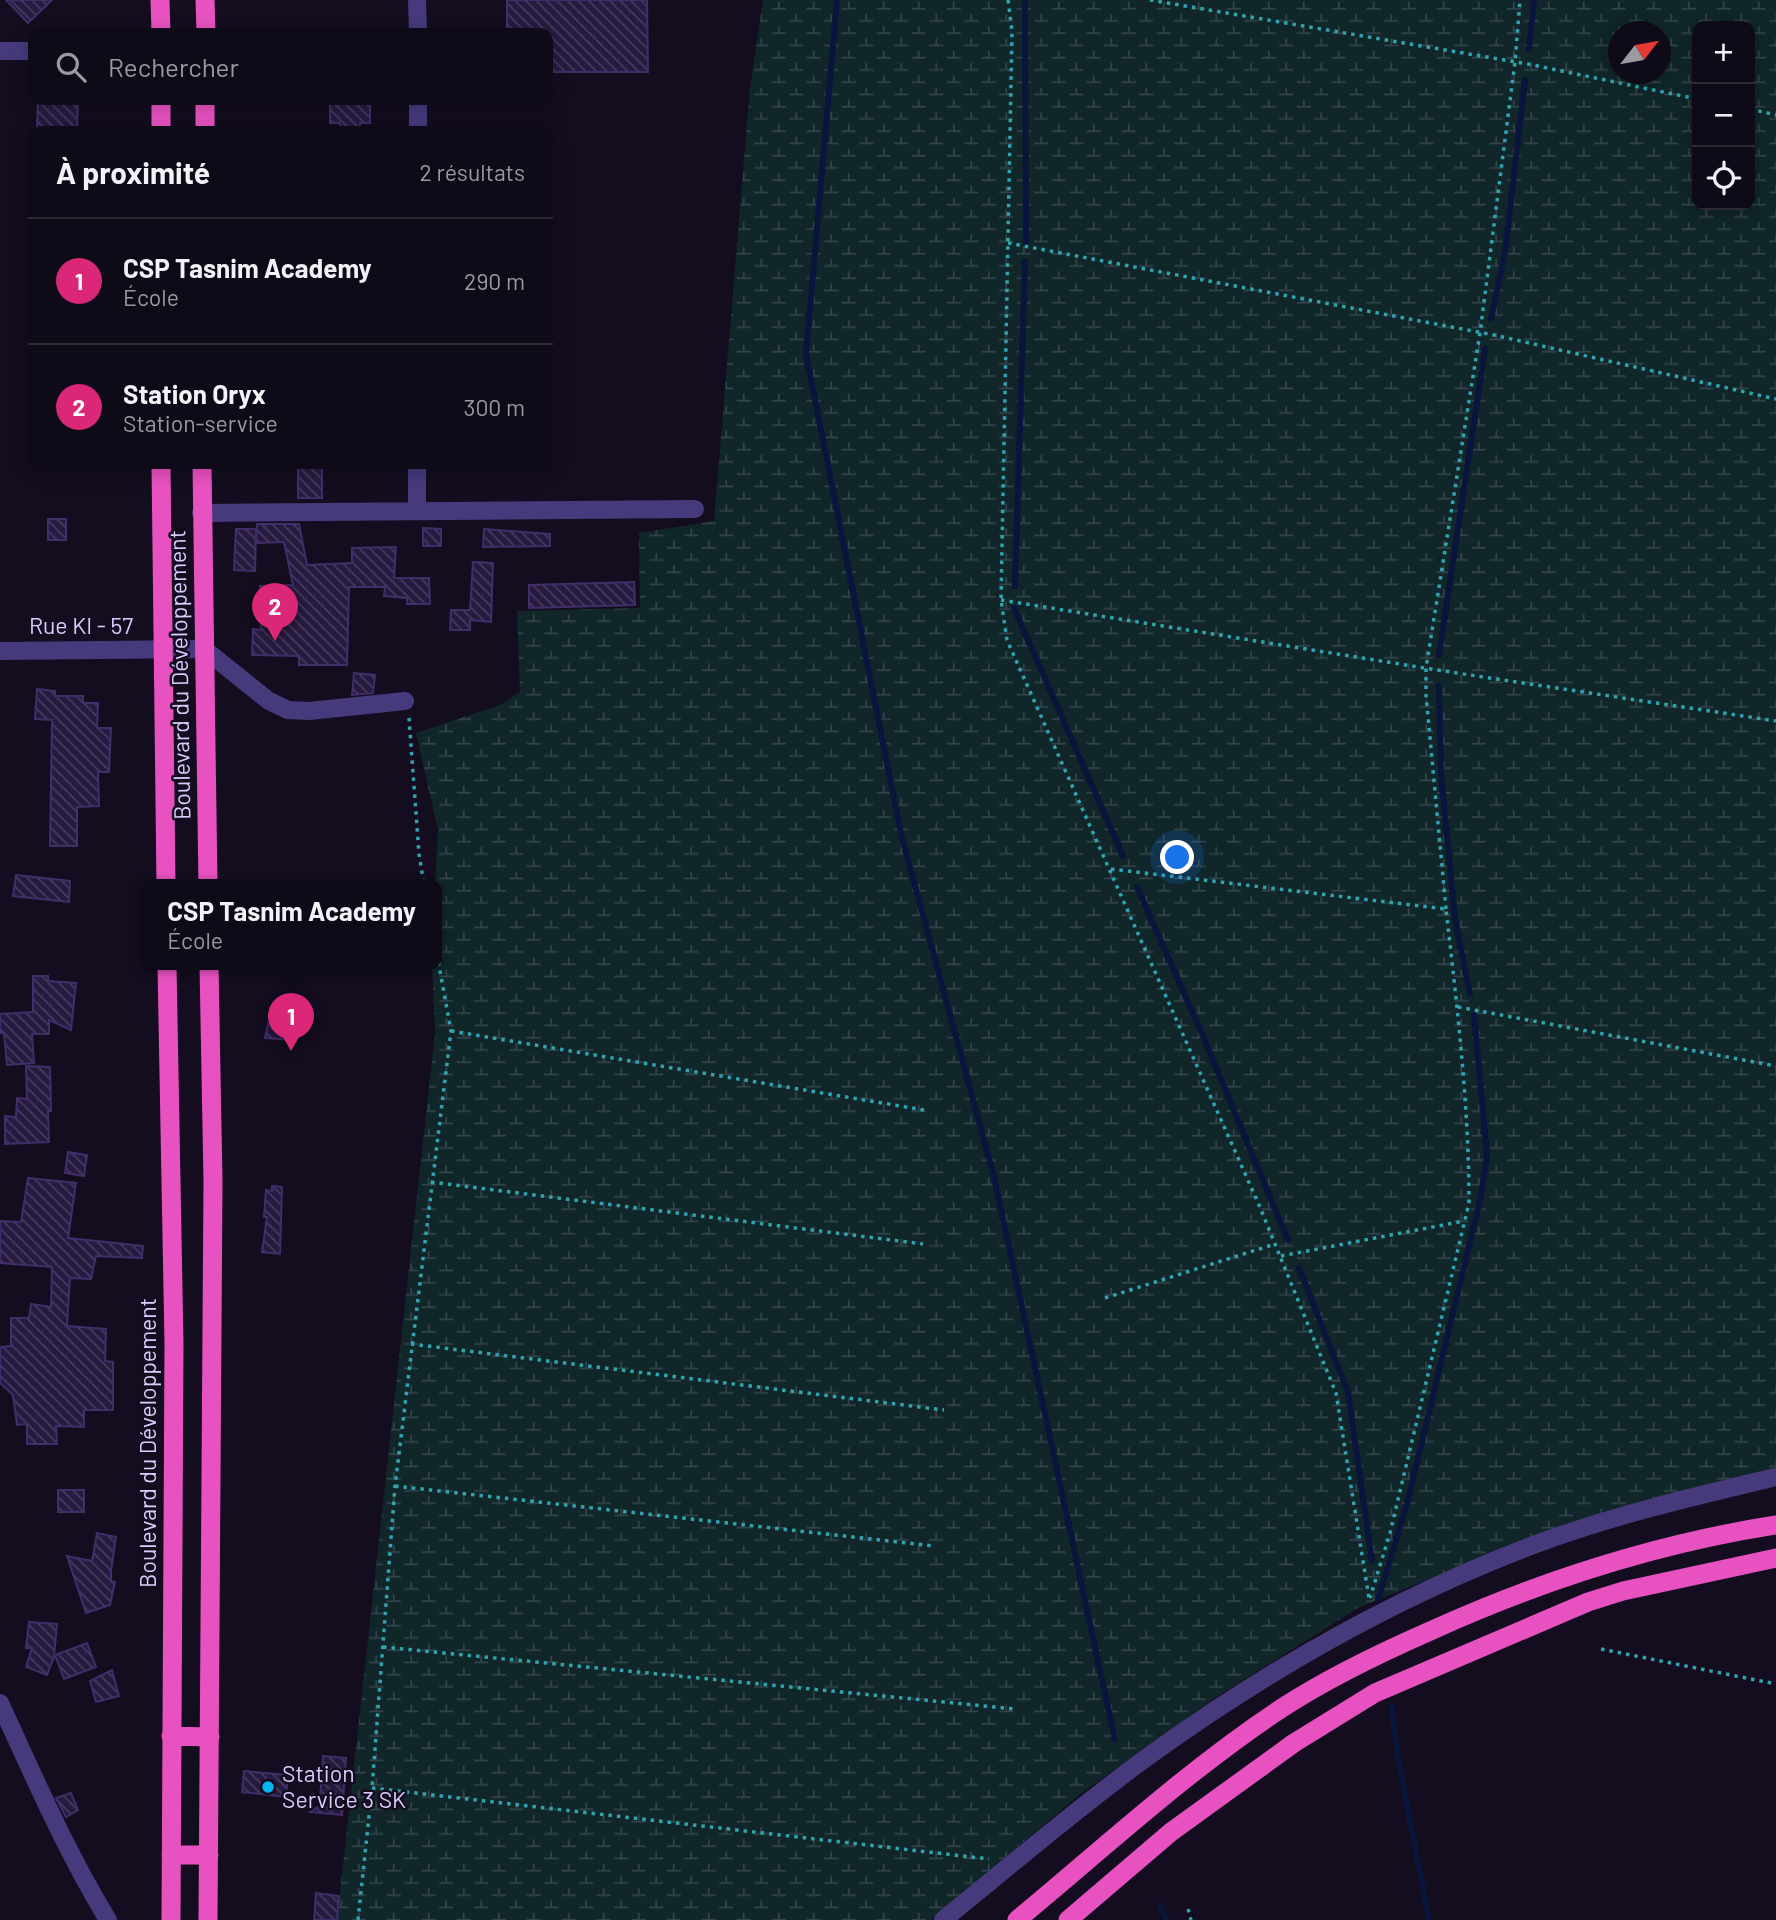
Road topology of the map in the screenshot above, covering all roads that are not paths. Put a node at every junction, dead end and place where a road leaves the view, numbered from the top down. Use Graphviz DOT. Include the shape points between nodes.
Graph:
graph roads {
  1 [pos="160,0"];
  2 [pos="205,0"];
  3 [pos="417,0"];
  4 [pos="161,28"];
  5 [pos="206,28"];
  6 [pos="418,28"];
  7 [pos="0,51"];
  8 [pos="28,51"];
  9 [pos="161,105"];
  10 [pos="205,105"];
  11 [pos="418,105"];
  12 [pos="161,126"];
  13 [pos="205,126"];
  14 [pos="418,126"];
  15 [pos="161,469"];
  16 [pos="202,469"];
  17 [pos="417,469"];
  18 [pos="695,509"];
  19 [pos="416,511"];
  20 [pos="201,513"];
  21 [pos="162,649"];
  22 [pos="204,649"];
  23 [pos="0,651"];
  24 [pos="405,701"];
  25 [pos="166,879"];
  26 [pos="208,879"];
  27 [pos="167,970"];
  28 [pos="209,970"];
  29 [pos="1776,1477"];
  30 [pos="1776,1525"];
  31 [pos="1776,1558"];
  32 [pos="0,1703"];
  33 [pos="171,1736"];
  34 [pos="210,1737"];
  35 [pos="171,1855"];
  36 [pos="209,1856"];
  37 [pos="108,1920"];
  38 [pos="171,1920"];
  39 [pos="208,1920"];
  40 [pos="943,1920"];
  41 [pos="1017,1920"];
  42 [pos="1068,1920"];
  1 -- 4 [label="highway"];
  2 -- 5 [label="highway"];
  3 -- 6 [label="street"];
  7 -- 8 [label="street"];
  9 -- 12 [label="highway"];
  10 -- 13 [label="highway"];
  11 -- 14 [label="street"];
  15 -- 21 [label="highway, Boulevard du Développement"];
  16 -- 20 [label="highway, Boulevard du Développement"];
  17 -- 19 [label="street"];
  18 -- 19 [label="street"];
  19 -- 20 [label="street"];
  20 -- 22 [label="highway, Boulevard du Développement"];
  21 -- 22 [label="street, Rue KI - 57"];
  21 -- 23 [label="street, Rue KI - 57"];
  21 -- 25 [label="highway, Boulevard du Développement"];
  22 -- 24 [label="street" via="269,701 288,710"];
  22 -- 26 [label="highway, Boulevard du Développement"];
  27 -- 33 [label="highway, Boulevard du Développement" via="174,1344"];
  28 -- 34 [label="highway" via="213,1181"];
  29 -- 40 [label="street" via="1537,1544 1372,1608 1145,1759"];
  30 -- 41 [label="highway" via="1715,1534 1581,1570 1484,1606 1364,1662 1283,1707 1212,1759"];
  31 -- 42 [label="highway" via="1588,1602 1375,1693 1294,1743 1171,1832"];
  32 -- 37 [label="street" via="52,1817"];
  33 -- 34 [label="highway"];
  33 -- 35 [label="highway, Boulevard du Développement"];
  34 -- 36 [label="highway"];
  35 -- 36 [label="highway"];
  35 -- 38 [label="highway, Boulevard du Développement"];
  36 -- 39 [label="highway"];
}
